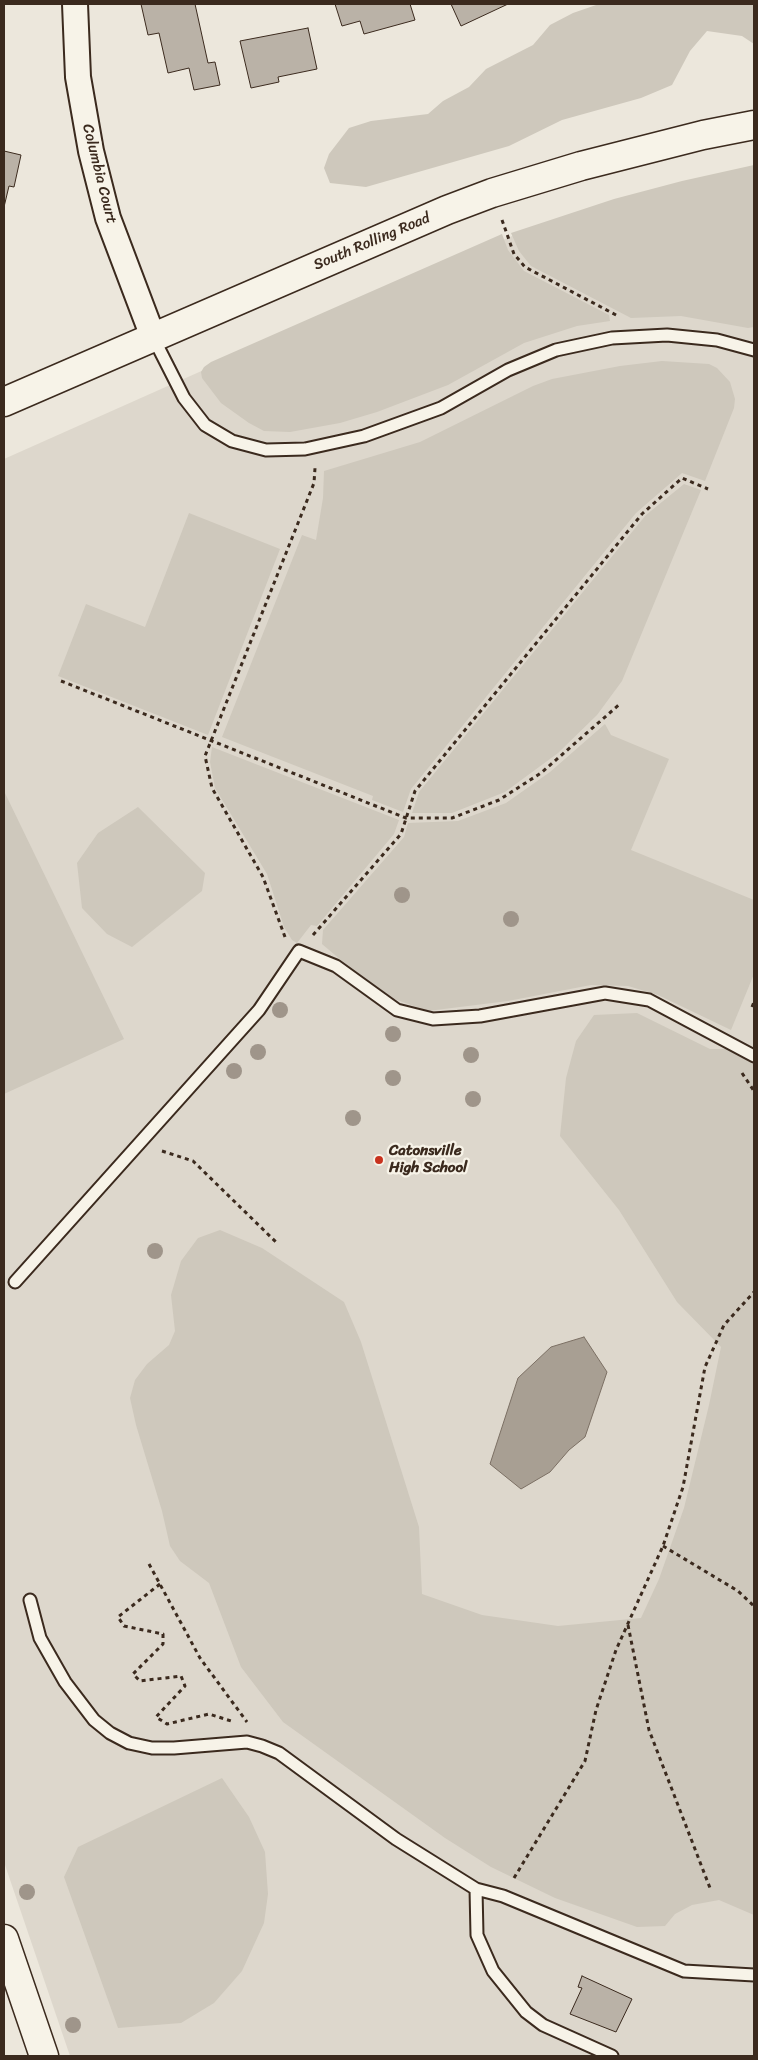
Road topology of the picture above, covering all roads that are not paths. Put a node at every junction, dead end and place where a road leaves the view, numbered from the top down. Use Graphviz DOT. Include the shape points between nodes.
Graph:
graph roads {
  1 [pos="75,4"];
  2 [pos="754,124"];
  3 [pos="153,337"];
  4 [pos="754,350"];
  5 [pos="4,402"];
  6 [pos="754,1056"];
  7 [pos="16,1282"];
  8 [pos="30,1600"];
  9 [pos="476,1889"];
  10 [pos="4,1939"];
  11 [pos="754,1976"];
  12 [pos="44,2056"];
  13 [pos="612,2056"];
  1 -- 3 [label="street, Columbia Court" via="78,77 90,151 108,218"];
  2 -- 3 [label="main road, South Rolling Road" via="581,166 492,193"];
  3 -- 4 [label="lane" via="184,398 205,425 232,442 266,450 314,447 364,436 441,408 508,370 556,350 612,338 656,336 717,340"];
  3 -- 5 [label="main road, South Rolling Road"];
  6 -- 7 [label="lane" via="648,1000 605,993 480,1016 433,1019 396,1010 336,966 299,951 260,1010"];
  8 -- 9 [label="lane" via="40,1638 66,1682 94,1720 110,1733 129,1743 152,1748 247,1742 279,1753 396,1839"];
  9 -- 11 [label="lane" via="503,1896 684,1971"];
  9 -- 13 [label="lane" via="477,1935 493,1970 526,2012 543,2025"];
  10 -- 12 [label="main road"];
}
